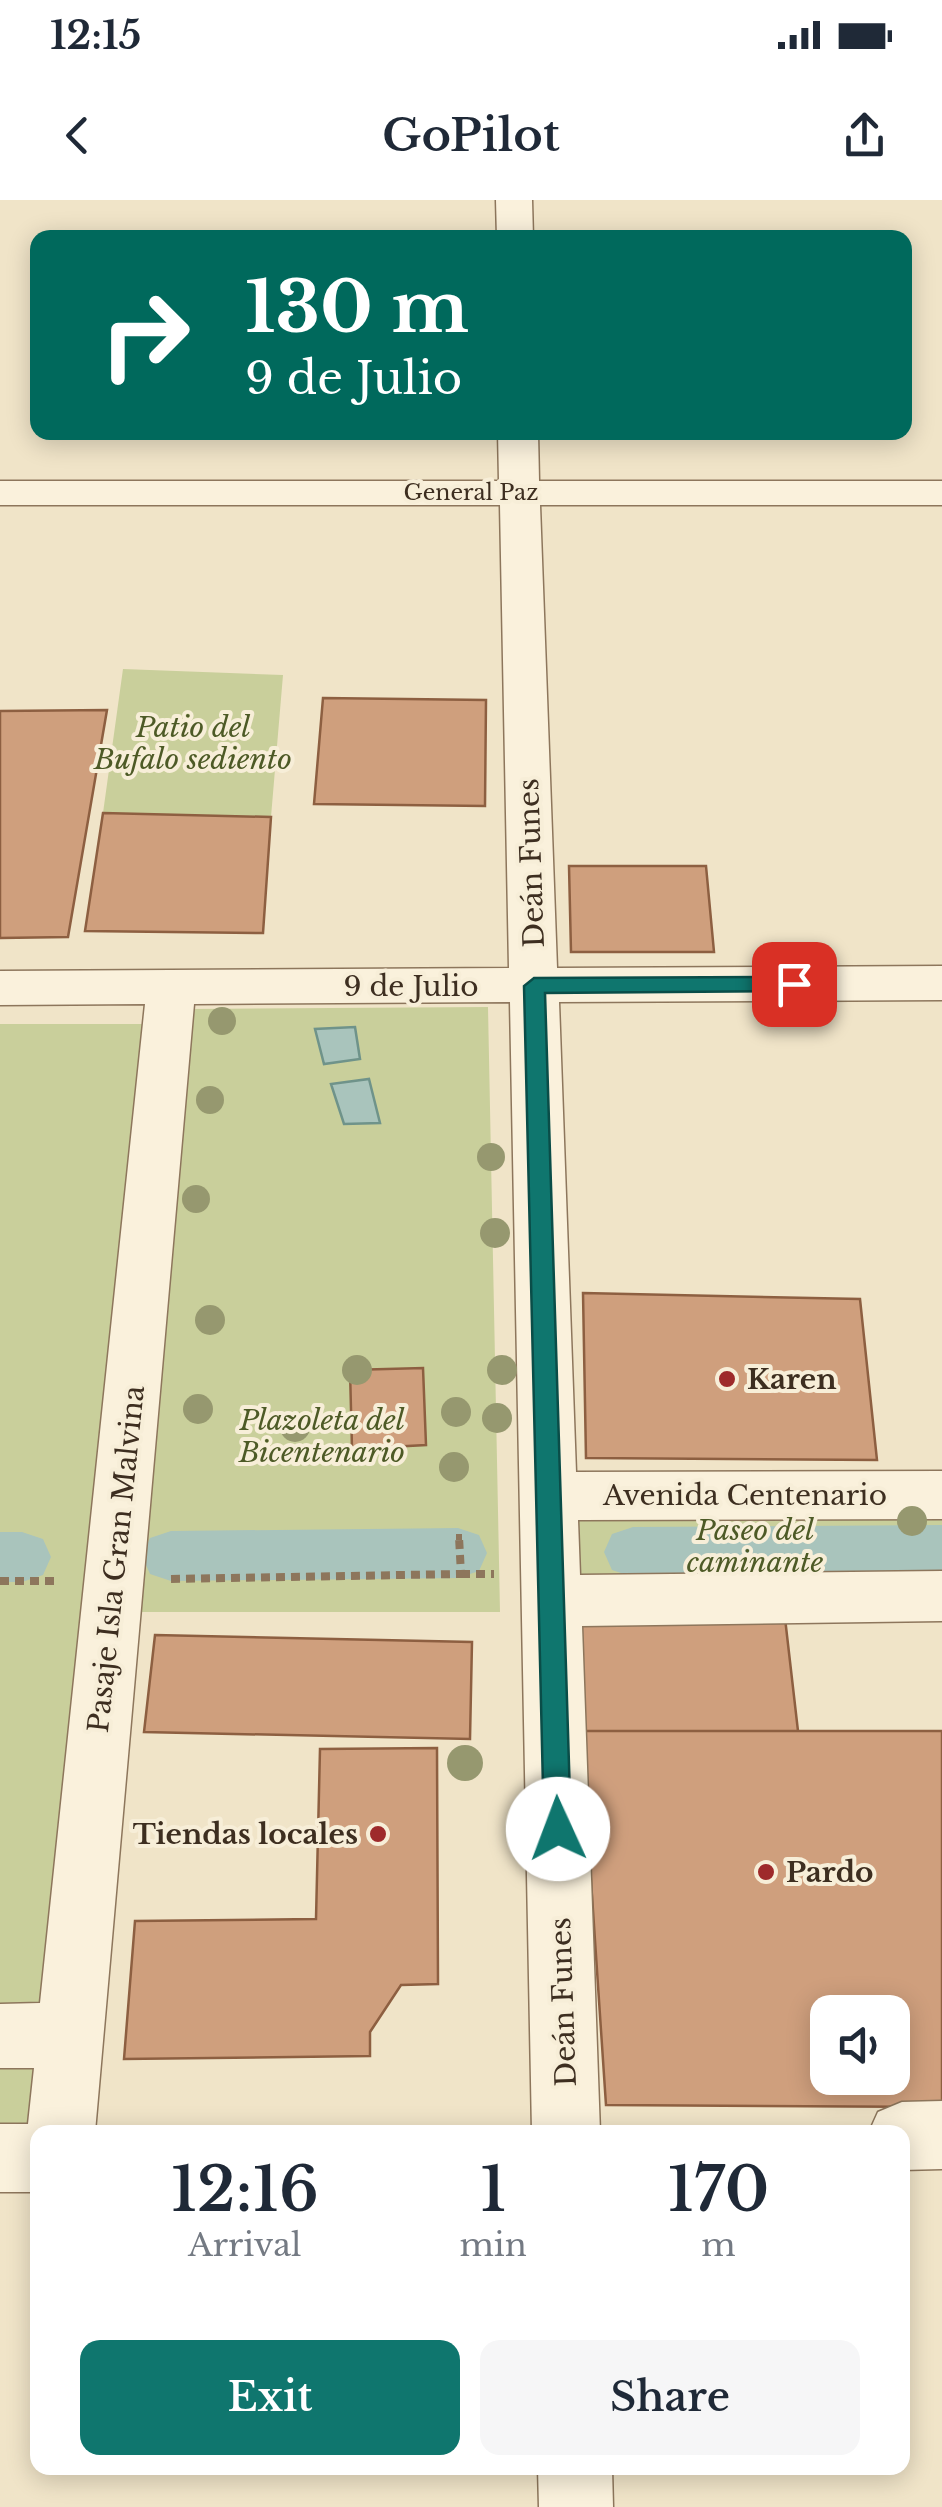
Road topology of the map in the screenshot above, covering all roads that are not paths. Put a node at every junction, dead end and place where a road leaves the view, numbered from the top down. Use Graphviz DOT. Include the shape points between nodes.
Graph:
graph roads {
  1 [pos="514,200"];
  2 [pos="515,230"];
  3 [pos="518,440"];
  4 [pos="0,492"];
  5 [pos="519,492"];
  6 [pos="942,493"];
  7 [pos="942,983"];
  8 [pos="171,986"];
  9 [pos="534,986"];
  10 [pos="0,988"];
  11 [pos="942,1494"];
  12 [pos="549,1496"];
  13 [pos="942,1596"];
  14 [pos="551,1601"];
  15 [pos="0,2036"];
  16 [pos="70,2036"];
  17 [pos="62,2125"];
  18 [pos="566,2125"];
  19 [pos="942,2135"];
  20 [pos="910,2136"];
  21 [pos="0,2158"];
  22 [pos="30,2158"];
  23 [pos="576,2475"];
  24 [pos="576,2507"];
  1 -- 2 [label="street"];
  3 -- 5 [label="street, Deán Funes"];
  4 -- 5 [label="street, General Paz"];
  5 -- 6 [label="street, General Paz"];
  5 -- 9 [label="street, Deán Funes"];
  7 -- 9 [label="street, 9 de Julio"];
  8 -- 9 [label="street, 9 de Julio"];
  8 -- 10 [label="street, 9 de Julio"];
  8 -- 16 [label="street, Pasaje Isla Gran Malvina"];
  9 -- 12 [label="street, Deán Funes"];
  11 -- 12 [label="street, Avenida Centenario"];
  12 -- 14 [label="street, Deán Funes"];
  13 -- 14 [label="street"];
  14 -- 18 [label="street, Deán Funes"];
  15 -- 16 [label="street"];
  16 -- 17 [label="street, Pasaje Isla Gran Malvina"];
  19 -- 20 [label="street"];
  21 -- 22 [label="street"];
  23 -- 24 [label="street"];
}
